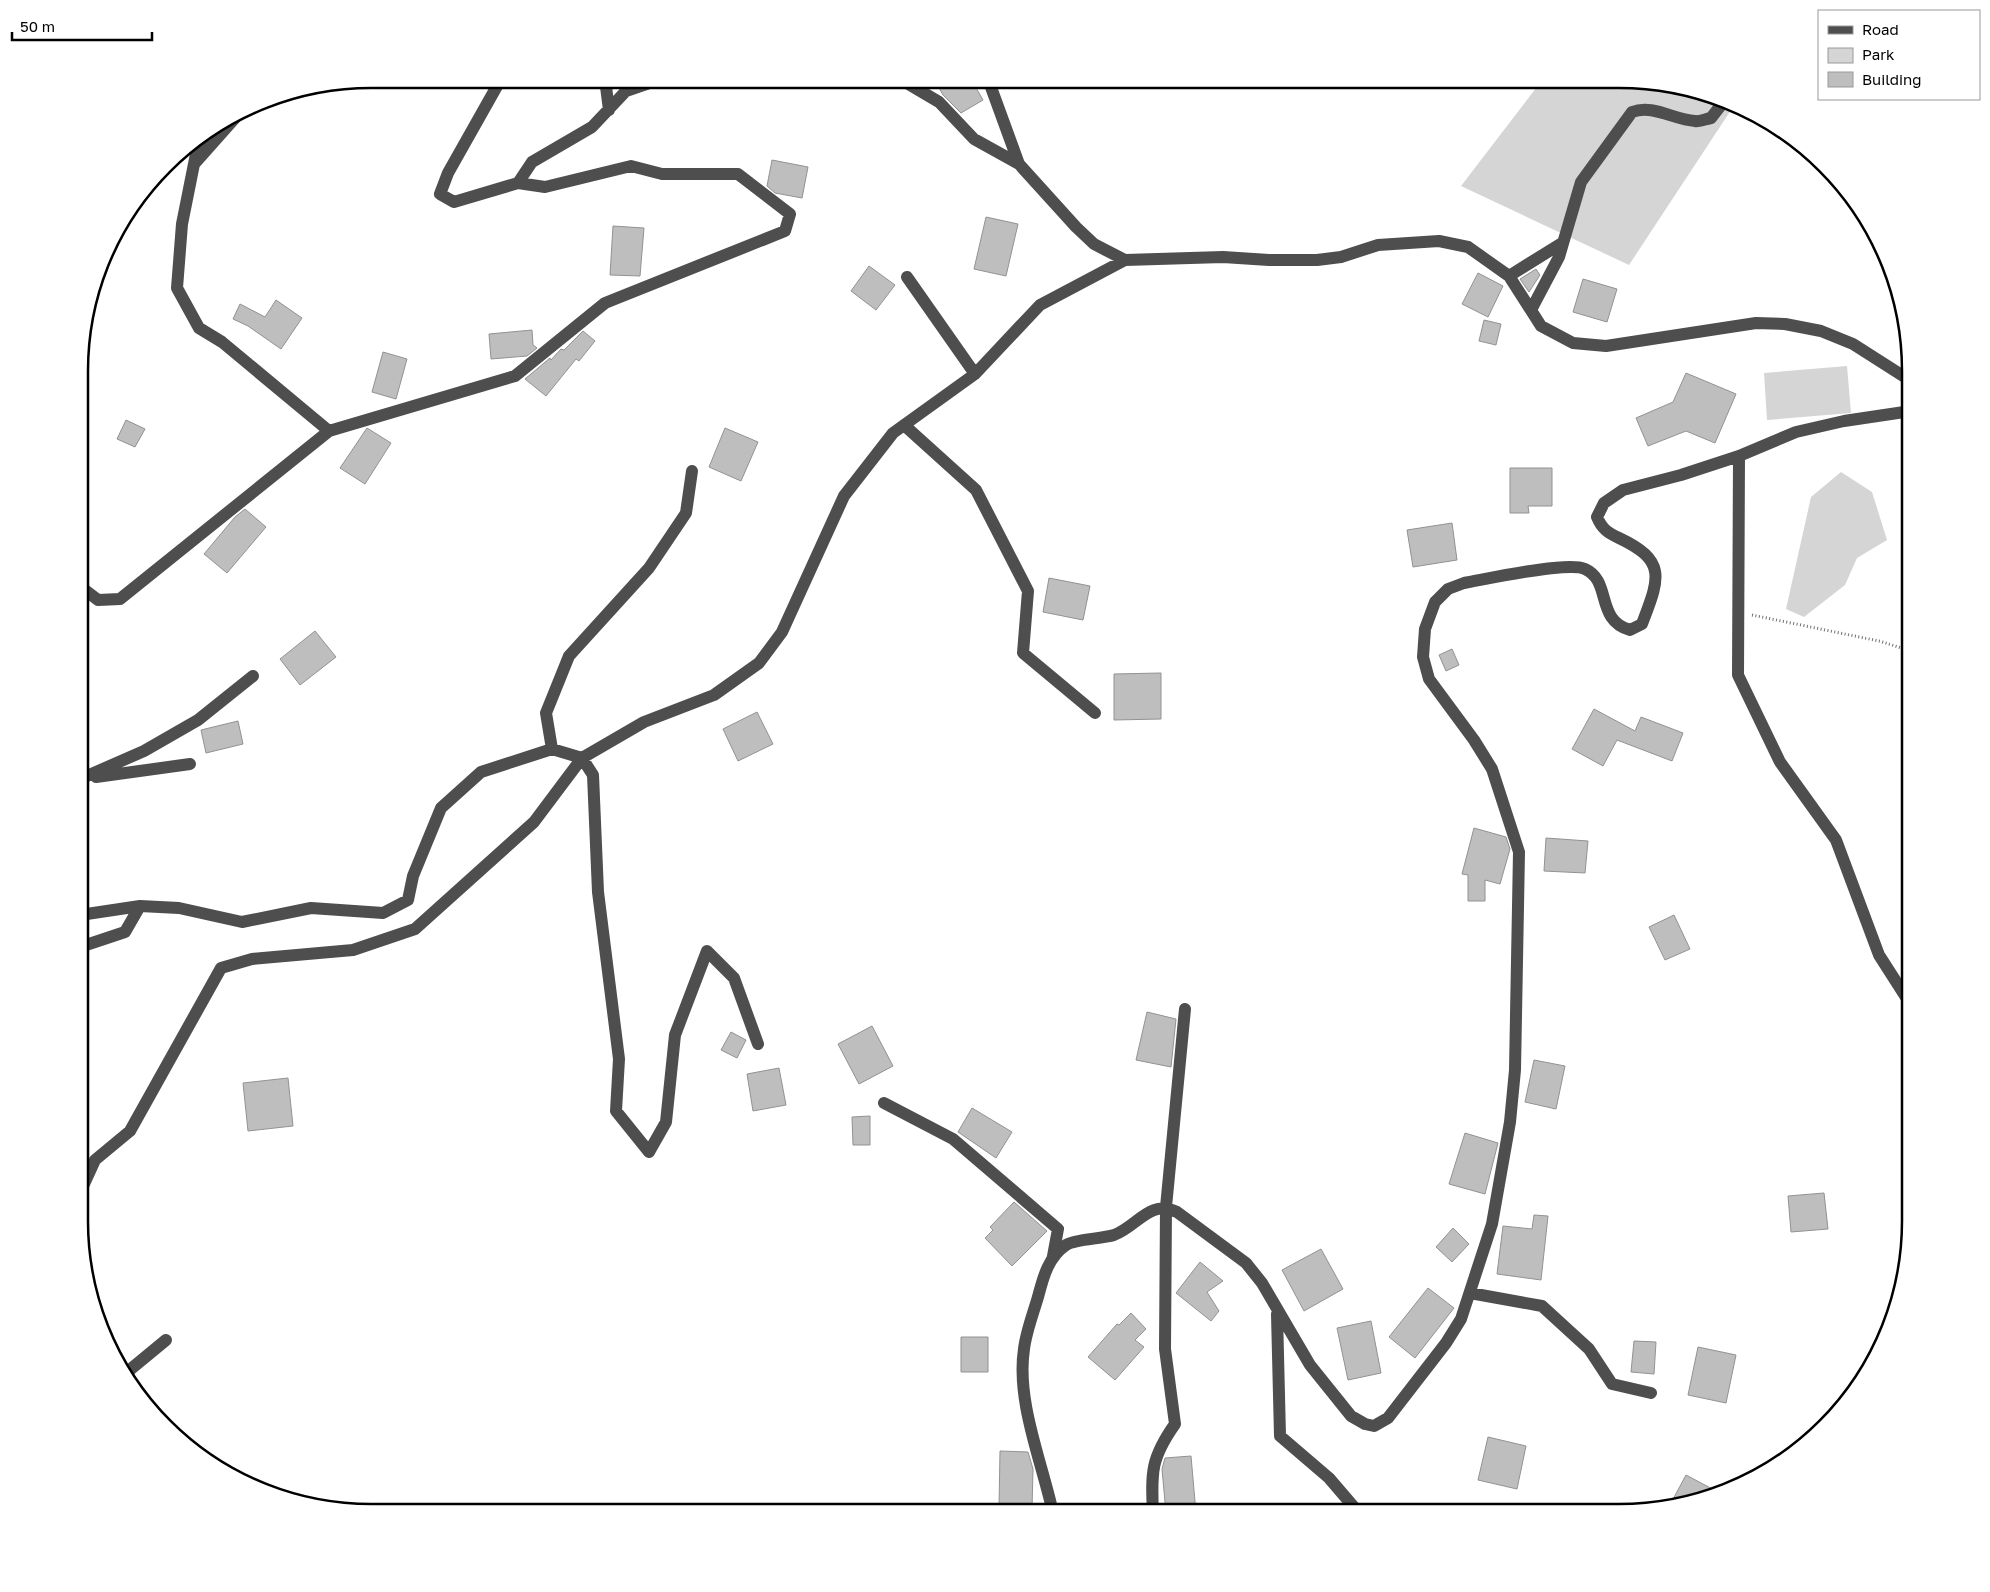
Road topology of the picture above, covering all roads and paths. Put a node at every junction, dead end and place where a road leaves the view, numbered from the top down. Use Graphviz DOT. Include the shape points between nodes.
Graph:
graph roads {
  1 [pos="496,88"];
  2 [pos="606,88"];
  3 [pos="635,88"];
  4 [pos="915,88"];
  5 [pos="991,88"];
  6 [pos="1720,106"];
  7 [pos="609,110"];
  8 [pos="229,125"];
  9 [pos="198,146"];
  10 [pos="196,163"];
  11 [pos="1019,164"];
  12 [pos="518,182"];
  13 [pos="1562,243"];
  14 [pos="1125,260"];
  15 [pos="1509,276"];
  16 [pos="907,277"];
  17 [pos="1531,310"];
  18 [pos="975,374"];
  19 [pos="1902,375"];
  20 [pos="1902,412"];
  21 [pos="904,425"];
  22 [pos="330,431"];
  23 [pos="1739,456"];
  24 [pos="692,471"];
  25 [pos="88,592"];
  26 [pos="1739,613"];
  27 [pos="1902,648"];
  28 [pos="253,676"];
  29 [pos="1094,712"];
  30 [pos="552,750"];
  31 [pos="582,758"];
  32 [pos="190,764"];
  33 [pos="88,776"];
  34 [pos="88,778"];
  35 [pos="140,906"];
  36 [pos="88,914"];
  37 [pos="88,944"];
  38 [pos="1902,992"];
  39 [pos="1185,1009"];
  40 [pos="758,1044"];
  41 [pos="884,1103"];
  42 [pos="88,1176"];
  43 [pos="1166,1207"];
  44 [pos="1053,1256"];
  45 [pos="1470,1292"];
  46 [pos="1277,1312"];
  47 [pos="166,1340"];
  48 [pos="129,1370"];
  49 [pos="1651,1393"];
  50 [pos="1051,1504"];
  51 [pos="1152,1504"];
  52 [pos="1351,1504"];
  1 -- 12 [label="street" via="440,194 454,202"];
  2 -- 7 [label="street"];
  3 -- 7 [label="street" via="626,91"];
  4 -- 11 [label="street" via="939,102 974,139"];
  5 -- 11 [label="street"];
  6 -- 13 [label="street" via="1711,118 1695,122 1659,112 1639,109 1632,112 1581,182"];
  7 -- 12 [label="street" via="592,127 532,162"];
  8 -- 10 [label="street"];
  9 -- 10 [label="street"];
  10 -- 22 [label="street" via="182,224 178,288 198,328 222,342"];
  11 -- 14 [label="street" via="1094,244"];
  12 -- 22 [label="street" via="545,187 631,166 662,174 738,174 790,214 785,231 605,303 515,376"];
  13 -- 15 [label="street"];
  13 -- 17 [label="street" via="1559,257"];
  14 -- 15 [label="street" via="1223,257 1317,260 1341,257 1378,245 1439,241 1468,247"];
  14 -- 18 [label="street" via="1040,305"];
  15 -- 17 [label="street"];
  16 -- 18 [label="street"];
  17 -- 19 [label="street" via="1541,326 1573,343 1606,346 1756,324 1785,324 1821,331 1852,344"];
  18 -- 21 [label="street"];
  20 -- 23 [label="street" via="1796,432"];
  21 -- 29 [label="street" via="976,490 1028,591 1023,654"];
  21 -- 31 [label="street" via="844,496 782,632 759,663 714,695 644,722"];
  22 -- 25 [label="street" via="120,599 98,600"];
  23 -- 26 [label="street"];
  23 -- 45 [label="street" via="1623,490 1604,503 1597,518 1601,527 1638,547 1650,558 1656,572 1642,624 1630,630 1620,627 1612,621 1598,582 1590,572 1566,567 1464,583 1448,589 1435,602 1425,628 1423,657 1429,679 1492,768 1519,852 1515,1070 1510,1122 1492,1224"];
  24 -- 30 [label="street" via="686,513 649,568 569,656 546,713"];
  26 -- 27 [label="path"];
  26 -- 38 [label="street" via="1738,676 1780,762 1836,840 1879,955"];
  28 -- 33 [label="street" via="198,720 144,751"];
  30 -- 31 [label="street"];
  30 -- 35 [label="street" via="481,772 441,808 413,876 408,900 383,913 311,908 242,922 179,908"];
  31 -- 40 [label="street" via="593,775 598,892 619,1059 616,1111 649,1152 666,1122 675,1035 707,951 734,978"];
  31 -- 42 [label="street" via="534,822 415,929 353,950 252,959 221,968 130,1131 95,1160"];
  32 -- 34 [label="street"];
  35 -- 36 [label="street"];
  35 -- 37 [label="street" via="125,932"];
  39 -- 43 [label="street"];
  41 -- 44 [label="street" via="953,1138 1058,1229"];
  43 -- 44 [label="street" via="1148,1211 1128,1228 1115,1234 1091,1241 1071,1242"];
  43 -- 46 [label="street" via="1246,1263 1262,1283"];
  43 -- 51 [label="street" via="1165,1349 1174,1424 1159,1447 1151,1478"];
  44 -- 50 [label="street" via="1043,1278 1024,1348 1022,1386"];
  45 -- 46 [label="street" via="1461,1319 1441,1350 1388,1418 1374,1426 1351,1416 1342,1406 1310,1365"];
  45 -- 49 [label="street" via="1542,1306 1588,1349 1612,1384"];
  46 -- 52 [label="street" via="1280,1436 1329,1478"];
  47 -- 48 [label="street"];
}
